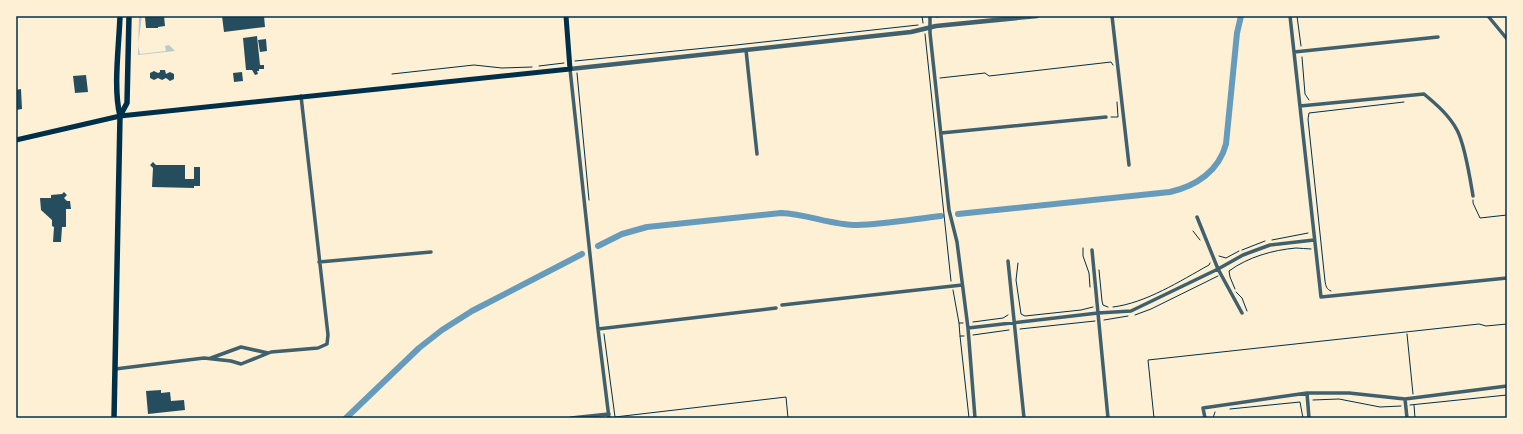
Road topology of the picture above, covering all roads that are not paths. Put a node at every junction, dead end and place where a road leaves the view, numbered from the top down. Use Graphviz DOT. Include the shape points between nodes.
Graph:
graph roads {
  1 [pos="120,16"];
  2 [pos="129,16"];
  3 [pos="566,16"];
  4 [pos="930,16"];
  5 [pos="1037,16"];
  6 [pos="1112,16"];
  7 [pos="1290,16"];
  8 [pos="1488,16"];
  9 [pos="930,28"];
  10 [pos="1438,37"];
  11 [pos="1507,39"];
  12 [pos="746,50"];
  13 [pos="1294,52"];
  14 [pos="573,69"];
  15 [pos="302,96"];
  16 [pos="1300,106"];
  17 [pos="120,116"];
  18 [pos="1106,117"];
  19 [pos="941,133"];
  20 [pos="16,140"];
  21 [pos="757,154"];
  22 [pos="1129,165"];
  23 [pos="1473,196"];
  24 [pos="1197,217"];
  25 [pos="1314,240"];
  26 [pos="1092,250"];
  27 [pos="431,252"];
  28 [pos="1008,261"];
  29 [pos="319,262"];
  30 [pos="1218,269"];
  31 [pos="1507,278"];
  32 [pos="962,285"];
  33 [pos="782,305"];
  34 [pos="776,308"];
  35 [pos="1098,313"];
  36 [pos="1242,313"];
  37 [pos="1014,322"];
  38 [pos="968,328"];
  39 [pos="598,329"];
  40 [pos="268,353"];
  41 [pos="208,359"];
  42 [pos="115,369"];
  43 [pos="1507,386"];
  44 [pos="1307,393"];
  45 [pos="1405,399"];
  46 [pos="609,416"];
  47 [pos="114,418"];
  48 [pos="571,418"];
  49 [pos="975,418"];
  50 [pos="1024,418"];
  51 [pos="1108,418"];
  52 [pos="1204,418"];
  53 [pos="1309,418"];
  54 [pos="1407,418"];
  1 -- 17 [label="main road" via="117,102"];
  2 -- 17 [label="main road" via="127,103"];
  3 -- 14 [label="main road" via="570,62"];
  4 -- 9 [label="street"];
  5 -- 9 [label="street"];
  6 -- 22 [label="street"];
  7 -- 13 [label="street"];
  8 -- 11 [label="street"];
  9 -- 12 [label="street"];
  9 -- 19 [label="street"];
  10 -- 13 [label="street"];
  12 -- 14 [label="street"];
  12 -- 21 [label="street"];
  13 -- 16 [label="street"];
  14 -- 15 [label="main road"];
  14 -- 39 [label="street"];
  15 -- 17 [label="main road"];
  15 -- 29 [label="street"];
  16 -- 23 [label="street" via="1424,94 1441,109 1458,130"];
  16 -- 25 [label="street"];
  17 -- 20 [label="main road"];
  17 -- 42 [label="main road"];
  18 -- 19 [label="street"];
  19 -- 32 [label="street" via="949,210 957,242"];
  24 -- 30 [label="street"];
  25 -- 30 [label="street" via="1270,245 1243,255"];
  25 -- 31 [label="street" via="1321,297"];
  26 -- 35 [label="street"];
  27 -- 29 [label="street"];
  28 -- 37 [label="street"];
  29 -- 40 [label="street" via="327,344 318,348"];
  30 -- 35 [label="street" via="1131,310"];
  30 -- 36 [label="street"];
  32 -- 33 [label="street"];
  32 -- 38 [label="street"];
  34 -- 39 [label="street"];
  35 -- 37 [label="street"];
  35 -- 51 [label="street"];
  37 -- 38 [label="street"];
  37 -- 50 [label="street"];
  38 -- 49 [label="street"];
  39 -- 46 [label="street"];
  40 -- 41 [label="street" via="241,364"];
  40 -- 41 [label="street" via="241,347"];
  41 -- 42 [label="street"];
  42 -- 47 [label="main road"];
  43 -- 45 [label="street"];
  44 -- 45 [label="street" via="1348,393"];
  44 -- 52 [label="street" via="1203,408"];
  44 -- 53 [label="street"];
  45 -- 54 [label="street"];
  46 -- 48 [label="street"];
}
